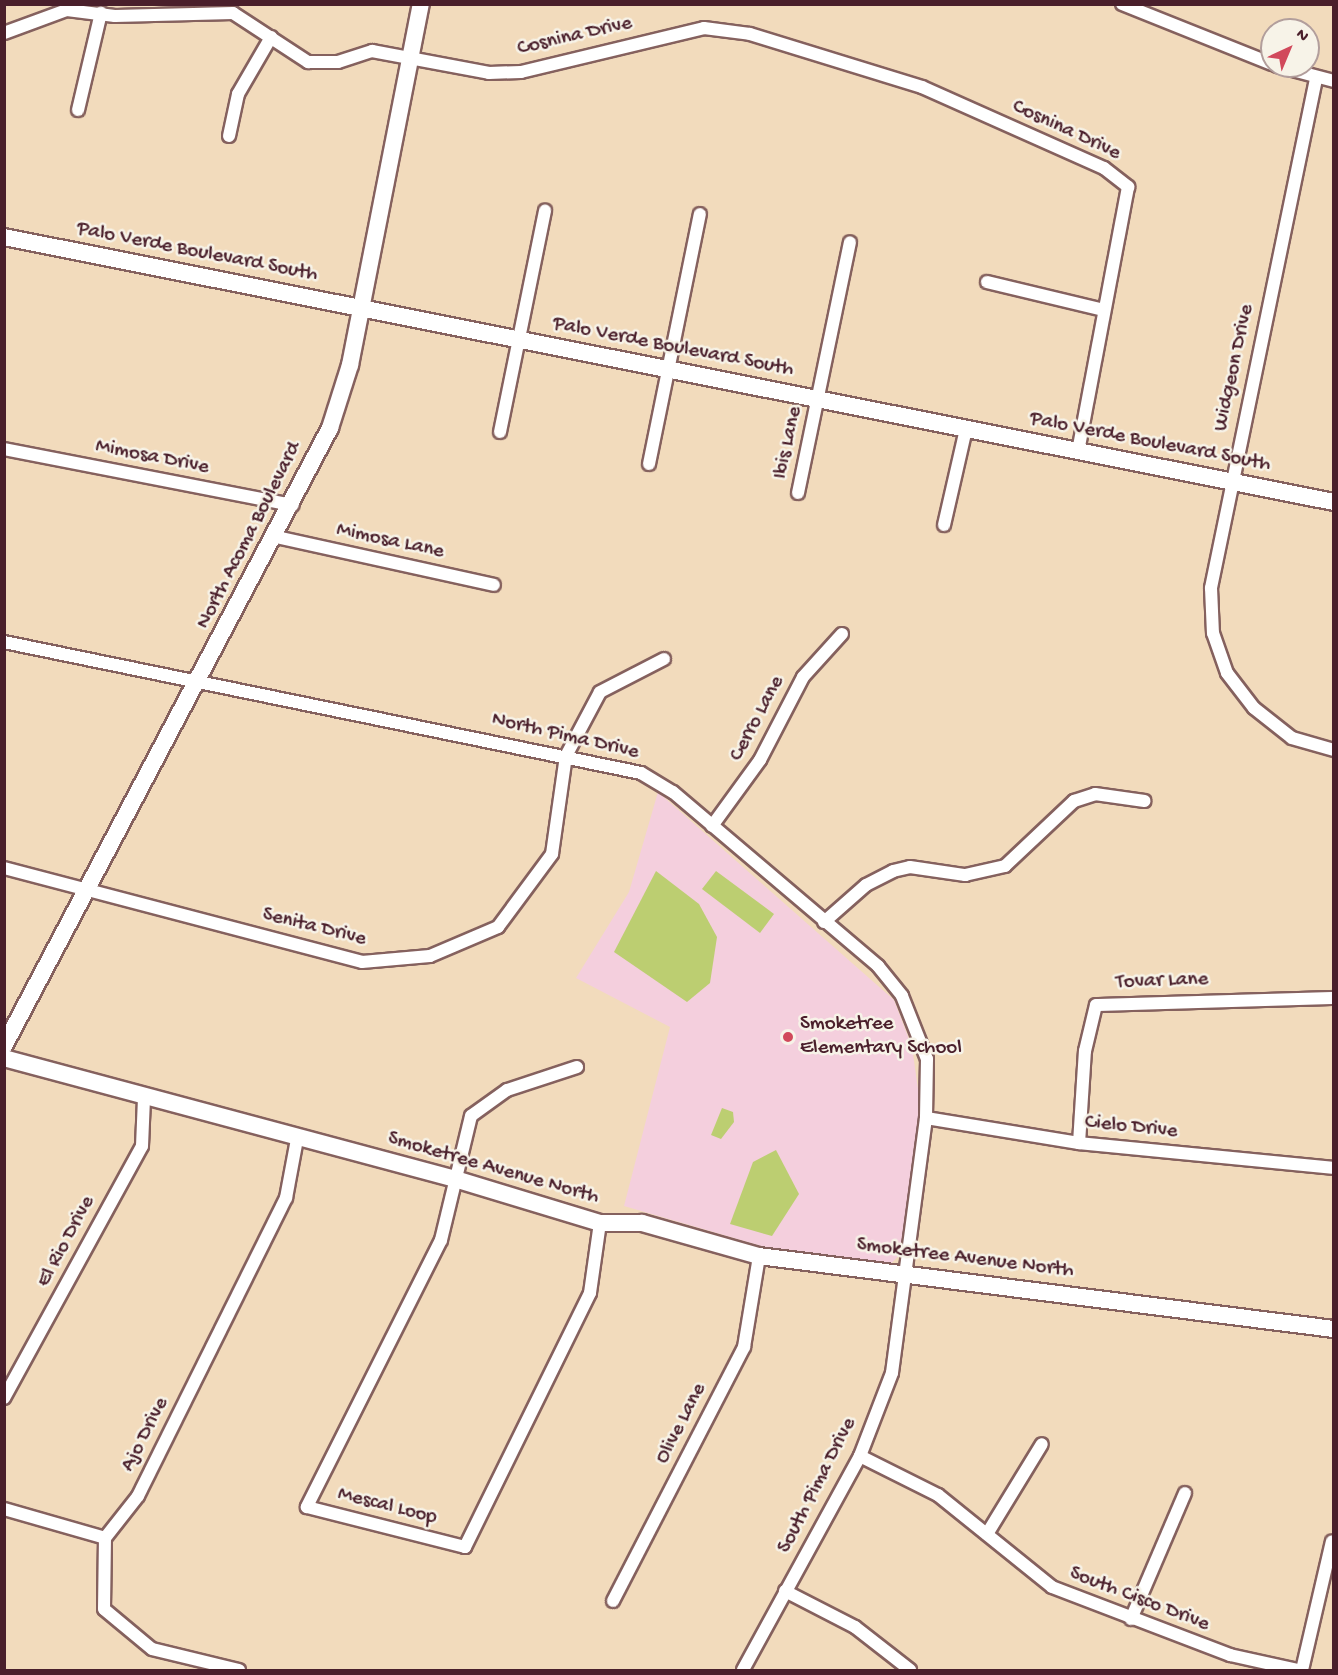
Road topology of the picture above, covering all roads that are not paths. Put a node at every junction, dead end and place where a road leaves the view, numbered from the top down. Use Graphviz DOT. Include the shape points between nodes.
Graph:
graph roads {
  1 [pos="422,4"];
  2 [pos="1122,4"];
  3 [pos="101,13"];
  4 [pos="4,33"];
  5 [pos="272,37"];
  6 [pos="411,59"];
  7 [pos="1260,59"];
  8 [pos="1313,78"];
  9 [pos="1316,79"];
  10 [pos="1334,81"];
  11 [pos="78,110"];
  12 [pos="229,136"];
  13 [pos="545,212"];
  14 [pos="700,214"];
  15 [pos="4,237"];
  16 [pos="850,242"];
  17 [pos="987,282"];
  18 [pos="362,309"];
  19 [pos="1104,310"];
  20 [pos="519,340"];
  21 [pos="668,369"];
  22 [pos="818,400"];
  23 [pos="966,429"];
  24 [pos="500,432"];
  25 [pos="4,449"];
  26 [pos="1078,451"];
  27 [pos="649,464"];
  28 [pos="1232,483"];
  29 [pos="798,493"];
  30 [pos="1334,502"];
  31 [pos="293,505"];
  32 [pos="944,525"];
  33 [pos="276,537"];
  34 [pos="494,585"];
  35 [pos="842,634"];
  36 [pos="4,642"];
  37 [pos="664,659"];
  38 [pos="200,680"];
  39 [pos="1334,750"];
  40 [pos="566,756"];
  41 [pos="1145,801"];
  42 [pos="712,826"];
  43 [pos="4,868"];
  44 [pos="88,889"];
  45 [pos="824,922"];
  46 [pos="1334,998"];
  47 [pos="4,1047"];
  48 [pos="4,1058"];
  49 [pos="577,1067"];
  50 [pos="144,1099"];
  51 [pos="926,1118"];
  52 [pos="297,1139"];
  53 [pos="1079,1143"];
  54 [pos="1334,1168"];
  55 [pos="455,1179"];
  56 [pos="600,1223"];
  57 [pos="759,1256"];
  58 [pos="908,1274"];
  59 [pos="1334,1329"];
  60 [pos="4,1398"];
  61 [pos="1042,1444"];
  62 [pos="860,1456"];
  63 [pos="1185,1493"];
  64 [pos="4,1509"];
  65 [pos="987,1534"];
  66 [pos="105,1538"];
  67 [pos="1332,1541"];
  68 [pos="785,1591"];
  69 [pos="613,1601"];
  70 [pos="1131,1619"];
  71 [pos="239,1671"];
  72 [pos="743,1671"];
  73 [pos="910,1671"];
  74 [pos="1300,1671"];
  1 -- 6 [label="main road, North Acoma Boulevard"];
  2 -- 7 [label="street"];
  3 -- 4 [label="street, Cosnina Drive" via="67,10"];
  3 -- 5 [label="street, Cosnina Drive" via="233,13"];
  3 -- 11 [label="street"];
  5 -- 6 [label="street, Cosnina Drive" via="308,62 338,62 372,51"];
  5 -- 12 [label="street" via="238,94"];
  6 -- 18 [label="main road, North Acoma Boulevard"];
  6 -- 19 [label="street, Cosnina Drive" via="452,70 521,72 704,28 750,34 922,87 1104,168 1128,187"];
  8 -- 9 [label="street"];
  9 -- 10 [label="street"];
  9 -- 28 [label="street, Widgeon Drive"];
  13 -- 20 [label="street"];
  14 -- 21 [label="street"];
  15 -- 18 [label="main road, Palo Verde Boulevard South"];
  16 -- 22 [label="street, Ibis Lane"];
  17 -- 19 [label="street"];
  18 -- 20 [label="main road, Palo Verde Boulevard South"];
  18 -- 31 [label="main road, North Acoma Boulevard" via="332,423"];
  19 -- 26 [label="street, Cosnina Drive"];
  20 -- 21 [label="main road, Palo Verde Boulevard South"];
  20 -- 24 [label="street"];
  21 -- 22 [label="main road, Palo Verde Boulevard South"];
  21 -- 27 [label="street"];
  22 -- 23 [label="main road, Palo Verde Boulevard South"];
  22 -- 29 [label="street, Ibis Lane"];
  23 -- 26 [label="main road, Palo Verde Boulevard South"];
  23 -- 32 [label="street"];
  25 -- 31 [label="street, Mimosa Drive"];
  26 -- 28 [label="main road, Palo Verde Boulevard South"];
  28 -- 30 [label="main road, Palo Verde Boulevard South"];
  28 -- 39 [label="street, Widgeon Drive" via="1211,588 1213,633 1227,673 1254,708 1292,738"];
  31 -- 33 [label="main road, North Acoma Boulevard"];
  33 -- 34 [label="street, Mimosa Lane"];
  33 -- 38 [label="main road, North Acoma Boulevard"];
  35 -- 42 [label="street, Cerro Lane" via="803,677 760,760"];
  36 -- 38 [label="street, North Pima Drive"];
  37 -- 40 [label="street, Senita Drive" via="600,692"];
  38 -- 40 [label="street, North Pima Drive"];
  38 -- 44 [label="main road, North Acoma Boulevard"];
  40 -- 42 [label="street, North Pima Drive" via="653,779"];
  40 -- 44 [label="street, Senita Drive" via="552,854 498,927 430,956 362,962"];
  41 -- 45 [label="street" via="1095,794 1074,801 1005,866 965,875 910,867 893,871 866,885"];
  42 -- 45 [label="street, North Pima Drive"];
  43 -- 44 [label="street, Senita Drive"];
  44 -- 47 [label="main road, North Acoma Boulevard"];
  45 -- 51 [label="street, North Pima Drive" via="878,966 902,996 927,1059"];
  46 -- 53 [label="street, Tovar Lane" via="1096,1005 1085,1051"];
  48 -- 50 [label="main road, Smoketree Avenue North"];
  49 -- 55 [label="street" via="507,1090 471,1116"];
  50 -- 52 [label="main road, Smoketree Avenue North"];
  50 -- 60 [label="street, El Rio Drive" via="142,1146"];
  51 -- 53 [label="street, Cielo Drive"];
  51 -- 58 [label="street, North Pima Drive"];
  52 -- 55 [label="main road, Smoketree Avenue North"];
  52 -- 66 [label="street, Ajo Drive" via="286,1198 138,1496"];
  53 -- 54 [label="street, Cielo Drive"];
  55 -- 56 [label="main road, Smoketree Avenue North"];
  55 -- 56 [label="street, Mescal Loop" via="441,1239 307,1507 465,1547 590,1293"];
  56 -- 57 [label="main road, Smoketree Avenue North" via="642,1223"];
  57 -- 58 [label="main road, Smoketree Avenue North"];
  57 -- 69 [label="street, Olive Lane" via="744,1347"];
  58 -- 59 [label="main road, Smoketree Avenue North"];
  58 -- 62 [label="street, South Pima Drive" via="892,1373"];
  61 -- 65 [label="street"];
  62 -- 65 [label="street, South Cisco Drive" via="938,1495"];
  62 -- 68 [label="street, South Pima Drive"];
  63 -- 70 [label="street"];
  64 -- 66 [label="street"];
  65 -- 70 [label="street, South Cisco Drive" via="1052,1587"];
  66 -- 71 [label="street" via="104,1609 152,1649"];
  67 -- 74 [label="street"];
  68 -- 72 [label="street, South Pima Drive"];
  68 -- 73 [label="street" via="855,1628"];
  70 -- 74 [label="street, South Cisco Drive" via="1230,1655"];
}
